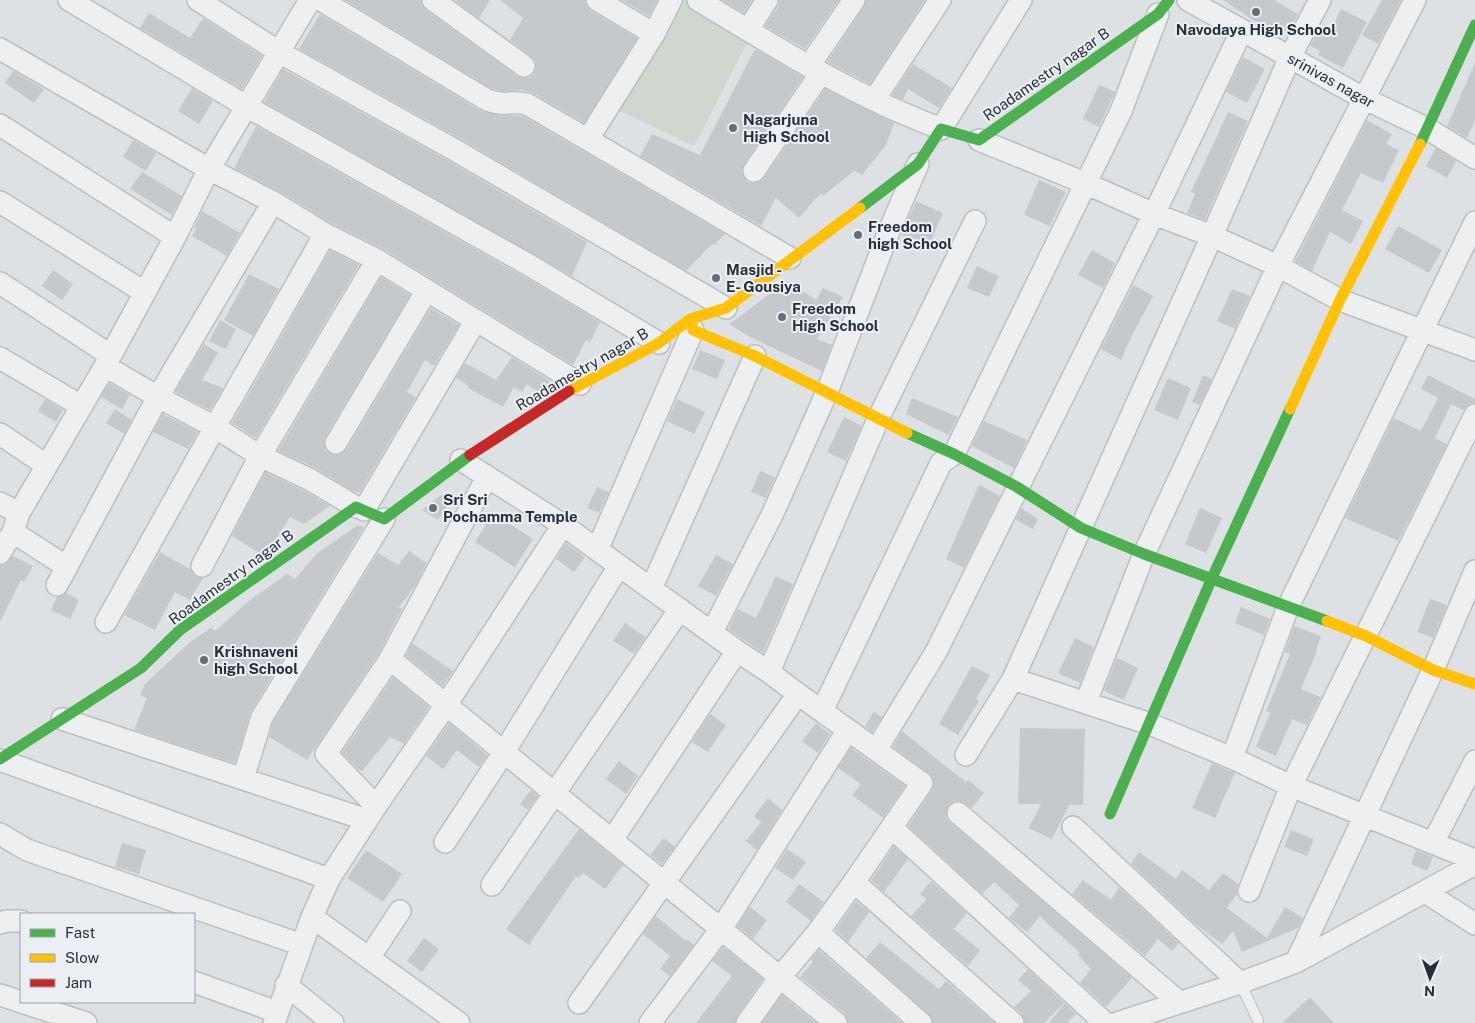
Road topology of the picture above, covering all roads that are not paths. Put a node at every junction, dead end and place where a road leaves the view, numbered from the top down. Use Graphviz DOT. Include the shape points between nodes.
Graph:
graph roads {
  1 [pos="69,0"];
  2 [pos="198,0"];
  3 [pos="310,0"];
  4 [pos="321,0"];
  5 [pos="433,0"];
  6 [pos="597,0"];
  7 [pos="671,0"];
  8 [pos="698,0"];
  9 [pos="767,0"];
  10 [pos="854,0"];
  11 [pos="940,0"];
  12 [pos="1021,0"];
  13 [pos="1188,0"];
  14 [pos="1320,0"];
  15 [pos="1415,0"];
  16 [pos="1163,7"];
  17 [pos="1475,26"];
  18 [pos="748,30"];
  19 [pos="1242,30"];
  20 [pos="654,34"];
  21 [pos="0,49"];
  22 [pos="278,52"];
  23 [pos="1290,57"];
  24 [pos="524,66"];
  25 [pos="815,69"];
  26 [pos="1363,98"];
  27 [pos="874,100"];
  28 [pos="246,106"];
  29 [pos="0,125"];
  30 [pos="941,129"];
  31 [pos="1428,129"];
  32 [pos="588,139"];
  33 [pos="979,140"];
  34 [pos="1475,158"];
  35 [pos="918,164"];
  36 [pos="209,169"];
  37 [pos="754,171"];
  38 [pos="1085,183"];
  39 [pos="0,202"];
  40 [pos="273,202"];
  41 [pos="1154,214"];
  42 [pos="976,221"];
  43 [pos="1475,222"];
  44 [pos="325,234"];
  45 [pos="1212,236"];
  46 [pos="175,237"];
  47 [pos="790,258"];
  48 [pos="377,260"];
  49 [pos="1278,266"];
  50 [pos="0,282"];
  51 [pos="427,290"];
  52 [pos="144,292"];
  53 [pos="1340,300"];
  54 [pos="726,308"];
  55 [pos="476,320"];
  56 [pos="691,325"];
  57 [pos="1423,330"];
  58 [pos="659,343"];
  59 [pos="1475,350"];
  60 [pos="755,356"];
  61 [pos="0,358"];
  62 [pos="107,360"];
  63 [pos="580,384"];
  64 [pos="827,392"];
  65 [pos="158,397"];
  66 [pos="81,406"];
  67 [pos="1475,415"];
  68 [pos="879,417"];
  69 [pos="215,427"];
  70 [pos="0,434"];
  71 [pos="336,442"];
  72 [pos="954,454"];
  73 [pos="260,456"];
  74 [pos="461,460"];
  75 [pos="46,466"];
  76 [pos="486,477"];
  77 [pos="1017,487"];
  78 [pos="0,503"];
  79 [pos="360,509"];
  80 [pos="384,518"];
  81 [pos="16,522"];
  82 [pos="563,526"];
  83 [pos="1081,528"];
  84 [pos="597,550"];
  85 [pos="0,552"];
  86 [pos="1144,554"];
  87 [pos="202,566"];
  88 [pos="619,566"];
  89 [pos="1475,571"];
  90 [pos="1212,578"];
  91 [pos="651,589"];
  92 [pos="1288,607"];
  93 [pos="680,609"];
  94 [pos="106,622"];
  95 [pos="712,632"];
  96 [pos="1366,636"];
  97 [pos="737,651"];
  98 [pos="390,659"];
  99 [pos="1434,670"];
  100 [pos="769,672"];
  101 [pos="1013,679"];
  102 [pos="1475,684"];
  103 [pos="798,694"];
  104 [pos="1086,702"];
  105 [pos="446,706"];
  106 [pos="822,711"];
  107 [pos="62,719"];
  108 [pos="1150,724"];
  109 [pos="848,730"];
  110 [pos="876,750"];
  111 [pos="504,752"];
  112 [pos="966,755"];
  113 [pos="1232,758"];
  114 [pos="0,760"];
  115 [pos="1475,761"];
  116 [pos="243,779"];
  117 [pos="1291,786"];
  118 [pos="555,794"];
  119 [pos="372,813"];
  120 [pos="958,814"];
  121 [pos="1110,814"];
  122 [pos="1365,816"];
  123 [pos="892,828"];
  124 [pos="1073,828"];
  125 [pos="0,834"];
  126 [pos="612,840"];
  127 [pos="445,842"];
  128 [pos="1433,843"];
  129 [pos="1475,862"];
  130 [pos="329,879"];
  131 [pos="854,882"];
  132 [pos="664,883"];
  133 [pos="492,885"];
  134 [pos="1249,891"];
  135 [pos="1425,892"];
  136 [pos="400,911"];
  137 [pos="312,917"];
  138 [pos="20,921"];
  139 [pos="0,923"];
  140 [pos="1475,924"];
  141 [pos="721,929"];
  142 [pos="818,932"];
  143 [pos="302,945"];
  144 [pos="369,958"];
  145 [pos="1296,962"];
  146 [pos="780,977"];
  147 [pos="195,982"];
  148 [pos="1240,983"];
  149 [pos="286,985"];
  150 [pos="0,995"];
  151 [pos="20,1002"];
  152 [pos="1179,1002"];
  153 [pos="25,1003"];
  154 [pos="579,1003"];
  155 [pos="275,1017"];
  156 [pos="1146,1018"];
  157 [pos="1258,1020"];
  158 [pos="86,1023"];
  159 [pos="333,1023"];
  160 [pos="459,1023"];
  161 [pos="650,1023"];
  162 [pos="747,1023"];
  163 [pos="836,1023"];
  164 [pos="921,1023"];
  165 [pos="1013,1023"];
  166 [pos="1105,1023"];
  167 [pos="1117,1023"];
  1 -- 28 [label="street"];
  2 -- 22 [label="street"];
  3 -- 22 [label="street"];
  4 -- 32 [label="street" via="487,100 501,105 512,102 527,104"];
  5 -- 24 [label="street"];
  6 -- 20 [label="street"];
  7 -- 20 [label="street"];
  8 -- 18 [label="street"];
  9 -- 18 [label="street"];
  10 -- 25 [label="street"];
  11 -- 27 [label="street"];
  12 -- 30 [label="street"];
  13 -- 19 [label="street, srinivas nagar"];
  14 -- 23 [label="street"];
  15 -- 26 [label="street"];
  16 -- 33 [label="street, Roadamestry nagar B"];
  16 -- 38 [label="street" via="1121,111"];
  17 -- 31 [label="street"];
  18 -- 25 [label="street"];
  19 -- 23 [label="street, srinivas nagar"];
  19 -- 41 [label="street"];
  20 -- 32 [label="street"];
  21 -- 36 [label="street"];
  22 -- 28 [label="street"];
  22 -- 54 [label="street" via="453,149"];
  23 -- 26 [label="street, srinivas nagar"];
  23 -- 45 [label="street"];
  25 -- 27 [label="street"];
  25 -- 37 [label="street"];
  26 -- 31 [label="street, srinivas nagar"];
  26 -- 49 [label="street"];
  27 -- 30 [label="street"];
  28 -- 36 [label="street"];
  28 -- 58 [label="street" via="529,265"];
  29 -- 46 [label="street"];
  30 -- 33 [label="street, Roadamestry nagar B"];
  30 -- 35 [label="street, Roadamestry nagar B"];
  31 -- 34 [label="street, srinivas nagar"];
  31 -- 53 [label="street"];
  32 -- 47 [label="street"];
  33 -- 38 [label="street"];
  35 -- 47 [label="street, Roadamestry nagar B"];
  35 -- 64 [label="street"];
  36 -- 40 [label="street"];
  36 -- 46 [label="street"];
  38 -- 41 [label="street"];
  38 -- 72 [label="street"];
  39 -- 52 [label="street"];
  40 -- 44 [label="street"];
  40 -- 65 [label="street"];
  41 -- 45 [label="street"];
  41 -- 77 [label="street"];
  42 -- 68 [label="street"];
  43 -- 57 [label="street"];
  44 -- 48 [label="street"];
  44 -- 69 [label="street"];
  45 -- 49 [label="street"];
  45 -- 83 [label="street"];
  46 -- 52 [label="street"];
  47 -- 54 [label="street, Roadamestry nagar B"];
  48 -- 51 [label="street"];
  48 -- 73 [label="street"];
  49 -- 53 [label="street"];
  49 -- 86 [label="street"];
  50 -- 62 [label="street"];
  51 -- 55 [label="street"];
  51 -- 71 [label="street"];
  52 -- 62 [label="street"];
  53 -- 57 [label="street"];
  53 -- 90 [label="street"];
  54 -- 56 [label="street, Roadamestry nagar B"];
  55 -- 63 [label="street"];
  55 -- 79 [label="street"];
  56 -- 58 [label="street, Roadamestry nagar B"];
  56 -- 60 [label="street"];
  56 -- 84 [label="street"];
  57 -- 59 [label="street"];
  57 -- 92 [label="street"];
  58 -- 63 [label="street, Roadamestry nagar B"];
  60 -- 64 [label="street"];
  60 -- 91 [label="street"];
  61 -- 66 [label="street"];
  62 -- 65 [label="street"];
  62 -- 66 [label="street"];
  63 -- 74 [label="street, Roadamestry nagar B"];
  64 -- 68 [label="street"];
  64 -- 95 [label="street" via="774,513"];
  65 -- 69 [label="street"];
  65 -- 81 [label="street" via="62,576"];
  66 -- 75 [label="street"];
  67 -- 96 [label="street"];
  68 -- 72 [label="street"];
  68 -- 100 [label="street"];
  69 -- 73 [label="street"];
  69 -- 94 [label="street"];
  70 -- 75 [label="street"];
  72 -- 77 [label="street"];
  72 -- 106 [label="street" via="941,463"];
  73 -- 79 [label="street" via="309,479"];
  73 -- 87 [label="street"];
  74 -- 76 [label="street"];
  74 -- 80 [label="street, Roadamestry nagar B"];
  75 -- 81 [label="street"];
  76 -- 82 [label="street"];
  76 -- 98 [label="street"];
  77 -- 83 [label="street"];
  77 -- 110 [label="street" via="936,652"];
  78 -- 81 [label="street"];
  79 -- 80 [label="street"];
  79 -- 107 [label="street, Roadamestry nagar B" via="180,630 140,668"];
  80 -- 116 [label="street" via="262,716"];
  81 -- 85 [label="street"];
  82 -- 84 [label="street"];
  82 -- 105 [label="street"];
  83 -- 86 [label="street"];
  83 -- 101 [label="street"];
  84 -- 88 [label="street"];
  86 -- 90 [label="street"];
  86 -- 104 [label="street"];
  88 -- 91 [label="street"];
  88 -- 111 [label="street"];
  89 -- 99 [label="street"];
  90 -- 92 [label="street"];
  90 -- 108 [label="street"];
  91 -- 93 [label="street"];
  92 -- 96 [label="street"];
  92 -- 113 [label="street"];
  93 -- 95 [label="street"];
  93 -- 118 [label="street"];
  95 -- 97 [label="street"];
  96 -- 99 [label="street"];
  96 -- 117 [label="street"];
  97 -- 100 [label="street"];
  97 -- 126 [label="street"];
  98 -- 105 [label="street"];
  98 -- 119 [label="street" via="326,754"];
  99 -- 102 [label="street"];
  99 -- 122 [label="street"];
  100 -- 103 [label="street"];
  101 -- 104 [label="street"];
  101 -- 112 [label="street"];
  103 -- 106 [label="street"];
  103 -- 132 [label="street"];
  104 -- 108 [label="street"];
  105 -- 111 [label="street"];
  105 -- 119 [label="street"];
  106 -- 109 [label="street"];
  107 -- 114 [label="street, Roadamestry nagar B"];
  107 -- 116 [label="street"];
  108 -- 113 [label="street"];
  108 -- 121 [label="street"];
  109 -- 110 [label="street"];
  109 -- 141 [label="street"];
  110 -- 123 [label="street" via="922,783"];
  111 -- 118 [label="street"];
  111 -- 127 [label="street"];
  113 -- 117 [label="street"];
  114 -- 130 [label="street"];
  115 -- 128 [label="street"];
  116 -- 119 [label="street"];
  117 -- 122 [label="street"];
  117 -- 134 [label="street"];
  118 -- 126 [label="street"];
  118 -- 133 [label="street"];
  119 -- 130 [label="street"];
  120 -- 152 [label="street"];
  122 -- 128 [label="street"];
  122 -- 145 [label="street"];
  123 -- 131 [label="street"];
  123 -- 166 [label="street"];
  124 -- 148 [label="street"];
  125 -- 143 [label="street" via="27,850"];
  126 -- 132 [label="street"];
  128 -- 129 [label="street"];
  129 -- 135 [label="street"];
  130 -- 137 [label="street"];
  131 -- 142 [label="street"];
  131 -- 165 [label="street"];
  132 -- 141 [label="street"];
  132 -- 154 [label="street"];
  135 -- 140 [label="street"];
  135 -- 145 [label="street"];
  136 -- 144 [label="street"];
  137 -- 143 [label="street"];
  137 -- 144 [label="street"];
  138 -- 139 [label="street"];
  141 -- 146 [label="street"];
  141 -- 161 [label="street"];
  142 -- 146 [label="street"];
  142 -- 164 [label="street"];
  143 -- 149 [label="street"];
  144 -- 160 [label="street"];
  145 -- 148 [label="street"];
  146 -- 162 [label="street"];
  146 -- 163 [label="street"];
  147 -- 155 [label="street"];
  148 -- 152 [label="street"];
  148 -- 157 [label="lane"];
  149 -- 155 [label="street"];
  149 -- 159 [label="street"];
  150 -- 151 [label="street"];
  152 -- 156 [label="street"];
  153 -- 158 [label="street"];
  156 -- 167 [label="street"];
}
